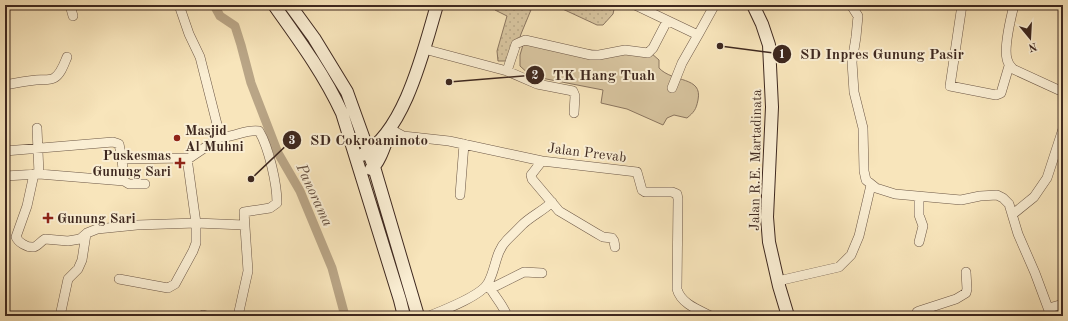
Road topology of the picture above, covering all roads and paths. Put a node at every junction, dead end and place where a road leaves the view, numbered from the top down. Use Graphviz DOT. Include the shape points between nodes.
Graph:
graph roads {
  1 [pos="70,5"];
  2 [pos="179,5"];
  3 [pos="274,5"];
  4 [pos="290,5"];
  5 [pos="437,5"];
  6 [pos="634,5"];
  7 [pos="753,5"];
  8 [pos="851,5"];
  9 [pos="962,5"];
  10 [pos="1014,5"];
  11 [pos="714,6"];
  12 [pos="73,16"];
  13 [pos="667,21"];
  14 [pos="698,35"];
  15 [pos="424,49"];
  16 [pos="67,57"];
  17 [pos="1009,66"];
  18 [pos="507,71"];
  19 [pos="5,85"];
  20 [pos="672,88"];
  21 [pos="1063,92"];
  22 [pos="574,113"];
  23 [pos="38,128"];
  24 [pos="390,129"];
  25 [pos="1063,129"];
  26 [pos="222,136"];
  27 [pos="464,144"];
  28 [pos="38,149"];
  29 [pos="5,151"];
  30 [pos="369,152"];
  31 [pos="356,158"];
  32 [pos="122,159"];
  33 [pos="188,159"];
  34 [pos="542,161"];
  35 [pos="374,167"];
  36 [pos="37,174"];
  37 [pos="361,174"];
  38 [pos="5,176"];
  39 [pos="124,181"];
  40 [pos="144,184"];
  41 [pos="871,185"];
  42 [pos="460,195"];
  43 [pos="919,196"];
  44 [pos="552,202"];
  45 [pos="1013,214"];
  46 [pos="196,223"];
  47 [pos="244,225"];
  48 [pos="86,234"];
  49 [pos="919,242"];
  50 [pos="615,247"];
  51 [pos="966,272"];
  52 [pos="542,273"];
  53 [pos="119,279"];
  54 [pos="778,280"];
  55 [pos="489,286"];
  56 [pos="1063,304"];
  57 [pos="1050,312"];
  58 [pos="60,316"];
  59 [pos="238,316"];
  60 [pos="404,316"];
  61 [pos="418,316"];
  62 [pos="429,316"];
  63 [pos="507,316"];
  64 [pos="711,316"];
  65 [pos="788,316"];
  66 [pos="916,316"];
  1 -- 12 [label="street"];
  2 -- 26 [label="street" via="200,57"];
  3 -- 31 [label="main road" via="329,84 342,113"];
  4 -- 30 [label="main road" via="347,92"];
  5 -- 15 [label="main road"];
  6 -- 13 [label="street"];
  7 -- 54 [label="main road, Jalan R.E. Martadinata" via="769,45 772,107 767,217 768,242"];
  8 -- 41 [label="street" via="858,16 852,62 854,92 863,128 864,171 866,180"];
  9 -- 17 [label="street" via="950,86 996,95 1003,90"];
  10 -- 17 [label="street" via="1006,56"];
  11 -- 14 [label="street"];
  13 -- 14 [label="street"];
  13 -- 18 [label="street" via="648,53 625,50 591,55 524,40 516,44"];
  14 -- 20 [label="street" via="682,63"];
  15 -- 18 [label="street"];
  15 -- 24 [label="main road" via="408,96"];
  16 -- 19 [label="street" via="54,78"];
  17 -- 21 [label="street"];
  18 -- 22 [label="street" via="537,84 573,91"];
  23 -- 28 [label="street"];
  24 -- 27 [label="street, Jalan Prevab" via="403,136"];
  24 -- 30 [label="main road"];
  24 -- 35 [label="main road"];
  25 -- 45 [label="street" via="1047,178 1034,197"];
  26 -- 33 [label="street"];
  26 -- 47 [label="street" via="259,131 264,139 277,190 277,203 270,208 244,212"];
  27 -- 34 [label="street, Jalan Prevab"];
  27 -- 42 [label="street"];
  28 -- 29 [label="street"];
  28 -- 32 [label="street" via="113,142 119,144"];
  28 -- 36 [label="street"];
  30 -- 31 [label="main road"];
  30 -- 35 [label="main road"];
  31 -- 37 [label="main road"];
  32 -- 33 [label="street"];
  32 -- 39 [label="street"];
  33 -- 46 [label="street"];
  34 -- 44 [label="street" via="531,175"];
  34 -- 64 [label="street, Jalan Prevab" via="637,172 642,190 645,192 677,194 678,294 691,306"];
  35 -- 37 [label="main road"];
  35 -- 61 [label="main road"];
  36 -- 38 [label="street"];
  36 -- 39 [label="street"];
  36 -- 48 [label="street" via="16,237 19,242 32,247 45,239 68,241 80,239"];
  37 -- 60 [label="main road"];
  39 -- 40 [label="street" via="126,184"];
  41 -- 43 [label="street" via="895,194"];
  41 -- 54 [label="street" via="859,236 851,254 844,262 839,266"];
  43 -- 45 [label="street" via="961,200 997,195 1009,204"];
  43 -- 49 [label="street" via="919,215 923,226"];
  44 -- 50 [label="street" via="559,211 603,237 612,238"];
  44 -- 55 [label="street" via="521,225 506,241 497,257"];
  45 -- 57 [label="street" via="1018,234"];
  46 -- 47 [label="street"];
  46 -- 48 [label="street" via="137,225 97,229"];
  46 -- 53 [label="street" via="196,243 175,284 168,288"];
  47 -- 59 [label="street" via="248,271"];
  48 -- 58 [label="street" via="82,260 78,269 68,279"];
  51 -- 66 [label="street" via="966,293 956,299 919,311"];
  52 -- 55 [label="street" via="524,272"];
  54 -- 65 [label="main road, Jalan R.E. Martadinata"];
  55 -- 62 [label="street" via="466,300"];
  55 -- 63 [label="street"];
  56 -- 57 [label="street"];
}
